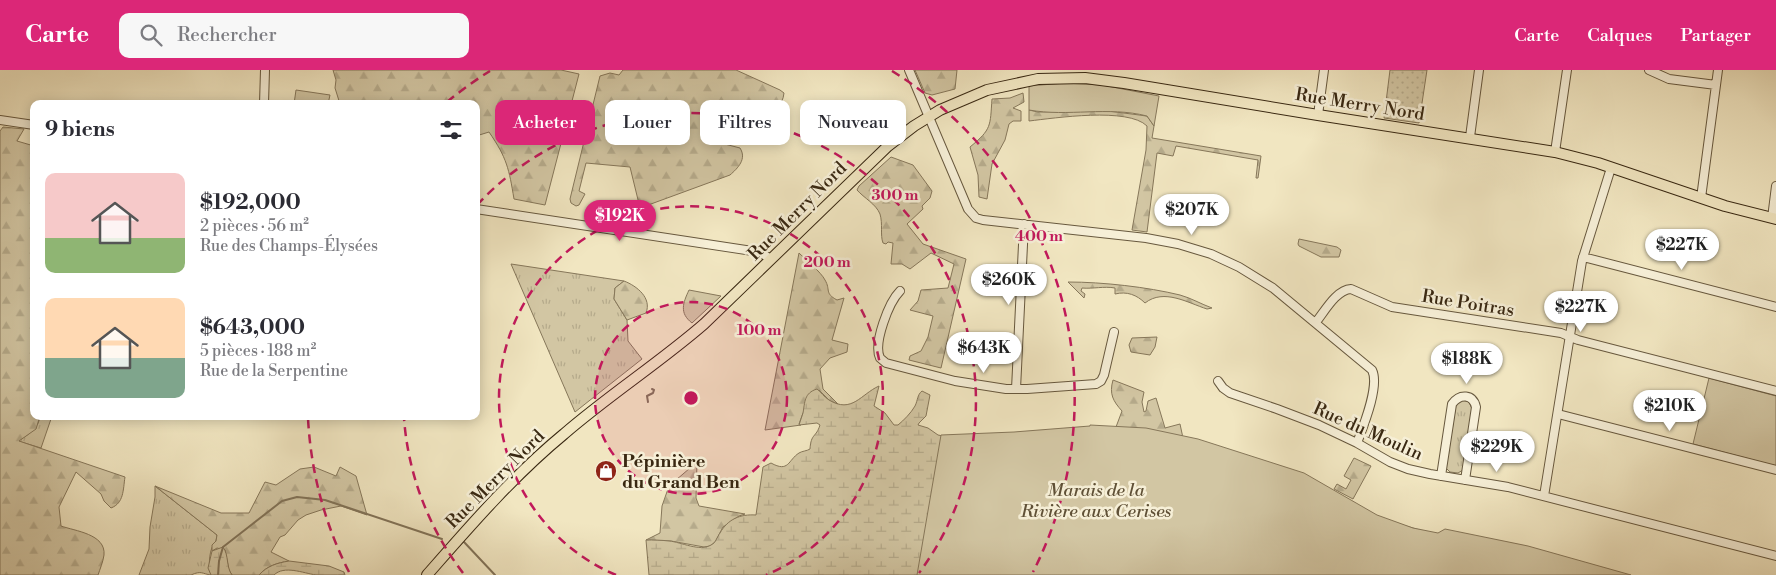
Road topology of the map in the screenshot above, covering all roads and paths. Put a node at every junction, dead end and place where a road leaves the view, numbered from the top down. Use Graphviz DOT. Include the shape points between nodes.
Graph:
graph roads {
  1 [pos="266,70"];
  2 [pos="909,70"];
  3 [pos="1324,70"];
  4 [pos="1479,70"];
  5 [pos="1567,70"];
  6 [pos="1649,70"];
  7 [pos="1718,70"];
  8 [pos="1064,74"];
  9 [pos="1716,85"];
  10 [pos="264,100"];
  11 [pos="1318,115"];
  12 [pos="928,116"];
  13 [pos="0,120"];
  14 [pos="30,124"];
  15 [pos="1470,138"];
  16 [pos="1555,152"];
  17 [pos="1611,168"];
  18 [pos="1776,186"];
  19 [pos="1701,198"];
  20 [pos="480,209"];
  21 [pos="1774,219"];
  22 [pos="1024,224"];
  23 [pos="1583,257"];
  24 [pos="771,259"];
  25 [pos="900,291"];
  26 [pos="1776,307"];
  27 [pos="1316,322"];
  28 [pos="1114,332"];
  29 [pos="1570,336"];
  30 [pos="1218,381"];
  31 [pos="1016,389"];
  32 [pos="1776,390"];
  33 [pos="1558,414"];
  34 [pos="1356,443"];
  35 [pos="1776,470"];
  36 [pos="1441,476"];
  37 [pos="1465,480"];
  38 [pos="1544,496"];
  39 [pos="1776,556"];
  40 [pos="426,575"];
  1 -- 10 [label="street"];
  2 -- 12 [label="street"];
  3 -- 11 [label="street"];
  4 -- 15 [label="street"];
  5 -- 16 [label="street"];
  6 -- 9 [label="street" via="1669,79"];
  7 -- 9 [label="street"];
  8 -- 11 [label="main road, Rue Merry Nord"];
  8 -- 12 [label="main road, Rue Merry Nord" via="987,90"];
  9 -- 19 [label="street"];
  11 -- 15 [label="main road, Rue Merry Nord"];
  12 -- 22 [label="street" via="972,216"];
  12 -- 24 [label="main road, Rue Merry Nord" via="875,157"];
  13 -- 14 [label="street"];
  15 -- 16 [label="main road, Rue Merry Nord"];
  16 -- 17 [label="main road, Rue Merry Nord"];
  17 -- 19 [label="main road, Rue Merry Nord"];
  17 -- 23 [label="street"];
  18 -- 21 [label="street"];
  19 -- 21 [label="main road, Rue Merry Nord"];
  20 -- 24 [label="street" via="759,252"];
  22 -- 27 [label="street" via="1146,238 1195,248 1250,274"];
  22 -- 31 [label="street"];
  23 -- 26 [label="street"];
  23 -- 29 [label="street"];
  24 -- 40 [label="main road, Rue Merry Nord" via="689,337 579,421 529,464"];
  25 -- 31 [label="street" via="887,312 878,347 882,360 960,382"];
  27 -- 29 [label="street, Rue Poitras" via="1340,293 1351,289 1388,306"];
  27 -- 34 [label="street" via="1374,372 1369,410"];
  28 -- 31 [label="street" via="1104,375 1099,383"];
  29 -- 32 [label="street, Rue Poitras"];
  29 -- 33 [label="street"];
  30 -- 34 [label="street, Rue du Moulin" via="1230,394 1292,414"];
  33 -- 35 [label="street"];
  33 -- 38 [label="street"];
  34 -- 36 [label="street, Rue du Moulin" via="1398,466"];
  36 -- 37 [label="street, Rue du Moulin"];
  36 -- 37 [label="street" via="1451,406 1458,397 1465,396 1474,400 1476,408"];
  37 -- 38 [label="street, Rue du Moulin"];
  38 -- 39 [label="street, Rue du Moulin"];
}
